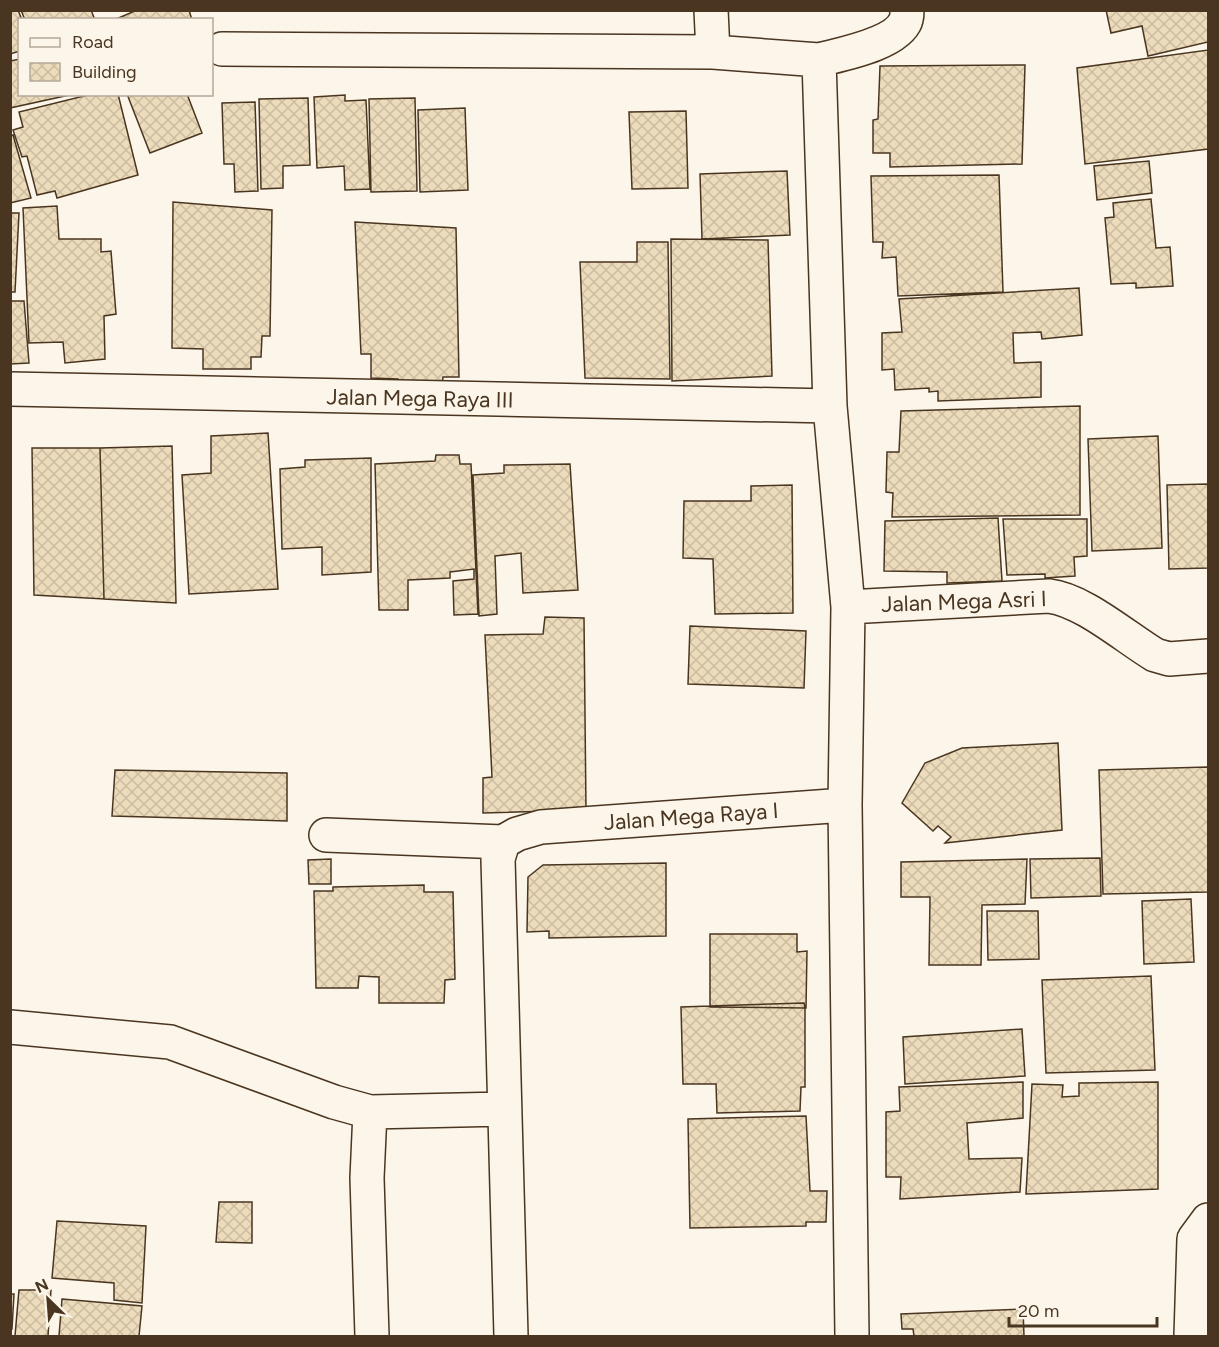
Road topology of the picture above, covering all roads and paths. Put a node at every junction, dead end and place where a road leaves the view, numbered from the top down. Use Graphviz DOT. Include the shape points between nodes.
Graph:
graph roads {
  1 [pos="711,10"];
  2 [pos="907,10"];
  3 [pos="222,49"];
  4 [pos="713,51"];
  5 [pos="819,60"];
  6 [pos="10,389"];
  7 [pos="830,406"];
  8 [pos="848,607"];
  9 [pos="1209,656"];
  10 [pos="845,805"];
  11 [pos="326,835"];
  12 [pos="503,842"];
  13 [pos="10,1027"];
  14 [pos="504,1109"];
  15 [pos="370,1112"];
  16 [pos="1209,1220"];
  17 [pos="372,1336"];
  18 [pos="511,1336"];
  19 [pos="852,1336"];
  20 [pos="1191,1336"];
  1 -- 4 [label="street"];
  2 -- 5 [label="street" via="907,20 894,34 878,43"];
  3 -- 4 [label="street"];
  4 -- 5 [label="street"];
  5 -- 7 [label="street"];
  6 -- 7 [label="street, Jalan Mega Raya III"];
  7 -- 8 [label="street"];
  8 -- 9 [label="street, Jalan Mega Asri I" via="1049,596 1080,606 1155,655 1169,659"];
  8 -- 10 [label="street"];
  10 -- 12 [label="street, Jalan Mega Raya I" via="541,827"];
  10 -- 19 [label="street"];
  11 -- 12 [label="street"];
  12 -- 14 [label="street" via="498,859"];
  13 -- 15 [label="street" via="170,1042"];
  14 -- 15 [label="street"];
  14 -- 18 [label="street"];
  15 -- 17 [label="street" via="367,1178"];
  16 -- 20 [label="street" via="1194,1239"];
}
